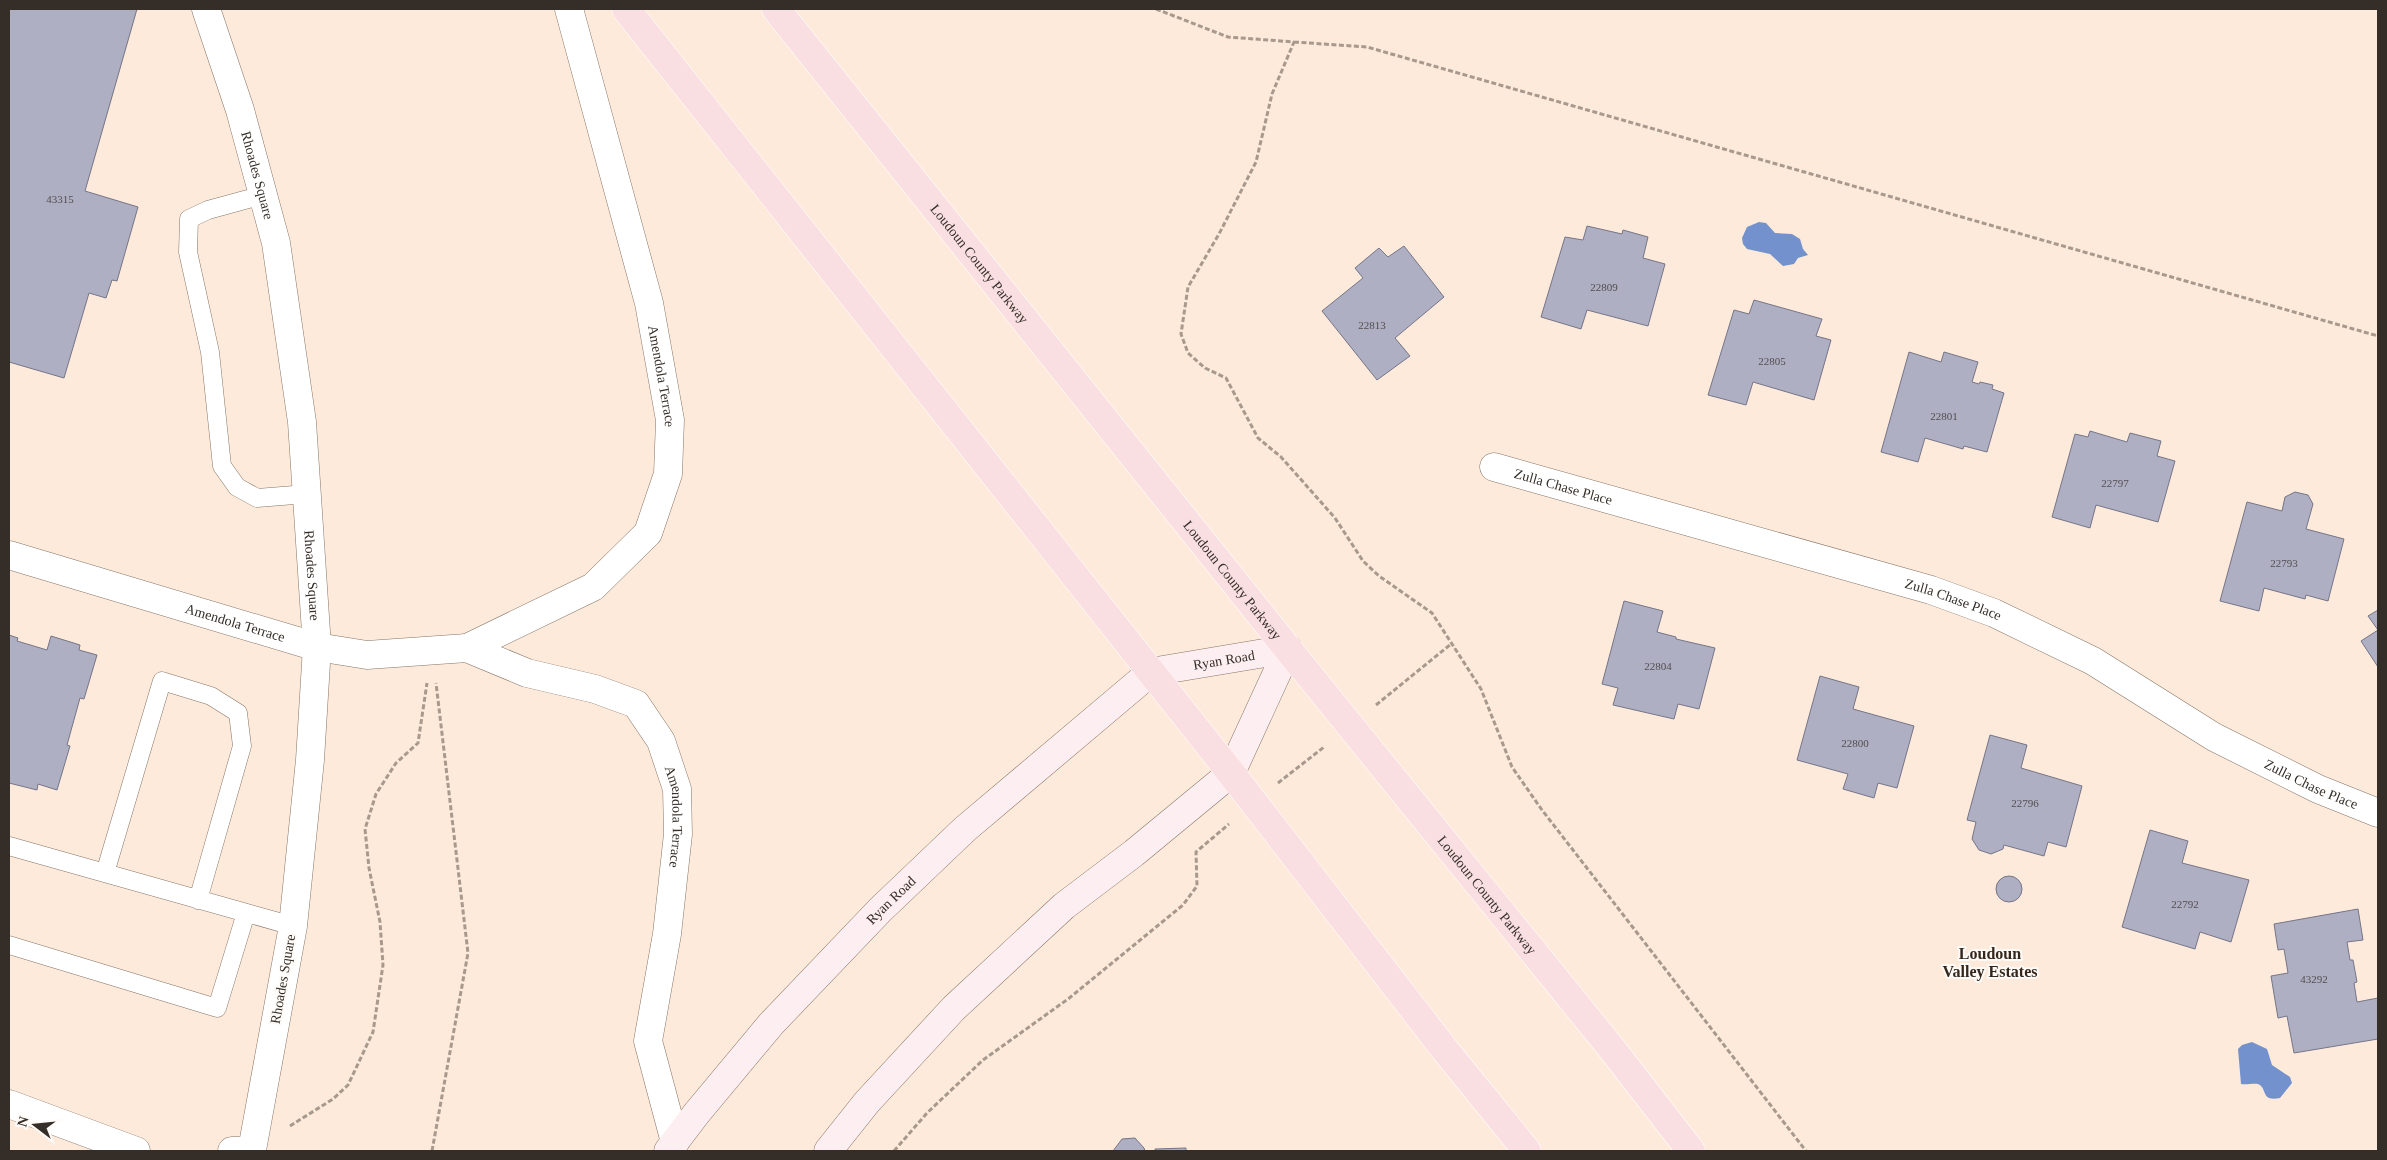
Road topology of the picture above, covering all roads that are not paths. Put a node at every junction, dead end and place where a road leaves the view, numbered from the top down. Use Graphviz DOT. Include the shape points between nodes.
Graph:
graph roads {
  1 [pos="206,9"];
  2 [pos="568,9"];
  3 [pos="626,9"];
  4 [pos="776,9"];
  5 [pos="263,195"];
  6 [pos="1494,467"];
  7 [pos="307,494"];
  8 [pos="9,555"];
  9 [pos="317,647"];
  10 [pos="466,648"];
  11 [pos="1288,649"];
  12 [pos="1151,672"];
  13 [pos="1231,773"];
  14 [pos="2378,813"];
  15 [pos="9,846"];
  16 [pos="105,873"];
  17 [pos="198,900"];
  18 [pos="246,913"];
  19 [pos="293,926"];
  20 [pos="9,945"];
  21 [pos="9,1104"];
  22 [pos="672,1147"];
  23 [pos="136,1151"];
  24 [pos="242,1151"];
  25 [pos="828,1151"];
  26 [pos="1527,1151"];
  27 [pos="1691,1151"];
  1 -- 5 [label="street, Rhoades Square" via="240,110"];
  2 -- 10 [label="street, Amendola Terrace" via="649,303 670,420 668,474 648,533 593,587"];
  3 -- 12 [label="main road"];
  4 -- 11 [label="main road, Loudoun County Parkway"];
  5 -- 7 [label="street, Rhoades Square" via="276,243 302,422"];
  5 -- 7 [label="lane" via="208,210 189,219 188,252 210,352 222,466 237,487 257,498"];
  6 -- 14 [label="street, Zulla Chase Place" via="1931,590 1994,613 2093,662 2214,737 2318,789"];
  7 -- 9 [label="street, Rhoades Square"];
  8 -- 9 [label="street, Amendola Terrace"];
  9 -- 10 [label="street, Amendola Terrace" via="367,655"];
  9 -- 19 [label="street, Rhoades Square" via="310,760"];
  10 -- 22 [label="street, Amendola Terrace" via="527,673 595,689 636,704 661,741 677,789 678,834 667,934 648,1041"];
  11 -- 12 [label="main road, Ryan Road"];
  11 -- 13 [label="main road"];
  11 -- 27 [label="main road, Loudoun County Parkway"];
  12 -- 13 [label="main road"];
  12 -- 22 [label="main road, Ryan Road" via="965,829 880,910 771,1024"];
  13 -- 25 [label="main road" via="1064,906 954,1008 867,1102"];
  13 -- 26 [label="main road"];
  15 -- 16 [label="lane"];
  16 -- 17 [label="lane"];
  16 -- 17 [label="lane" via="162,681 211,696 238,713 242,746"];
  17 -- 18 [label="lane"];
  18 -- 19 [label="lane"];
  18 -- 20 [label="lane" via="217,1008"];
  19 -- 24 [label="street, Rhoades Square"];
  21 -- 23 [label="street"];
}
